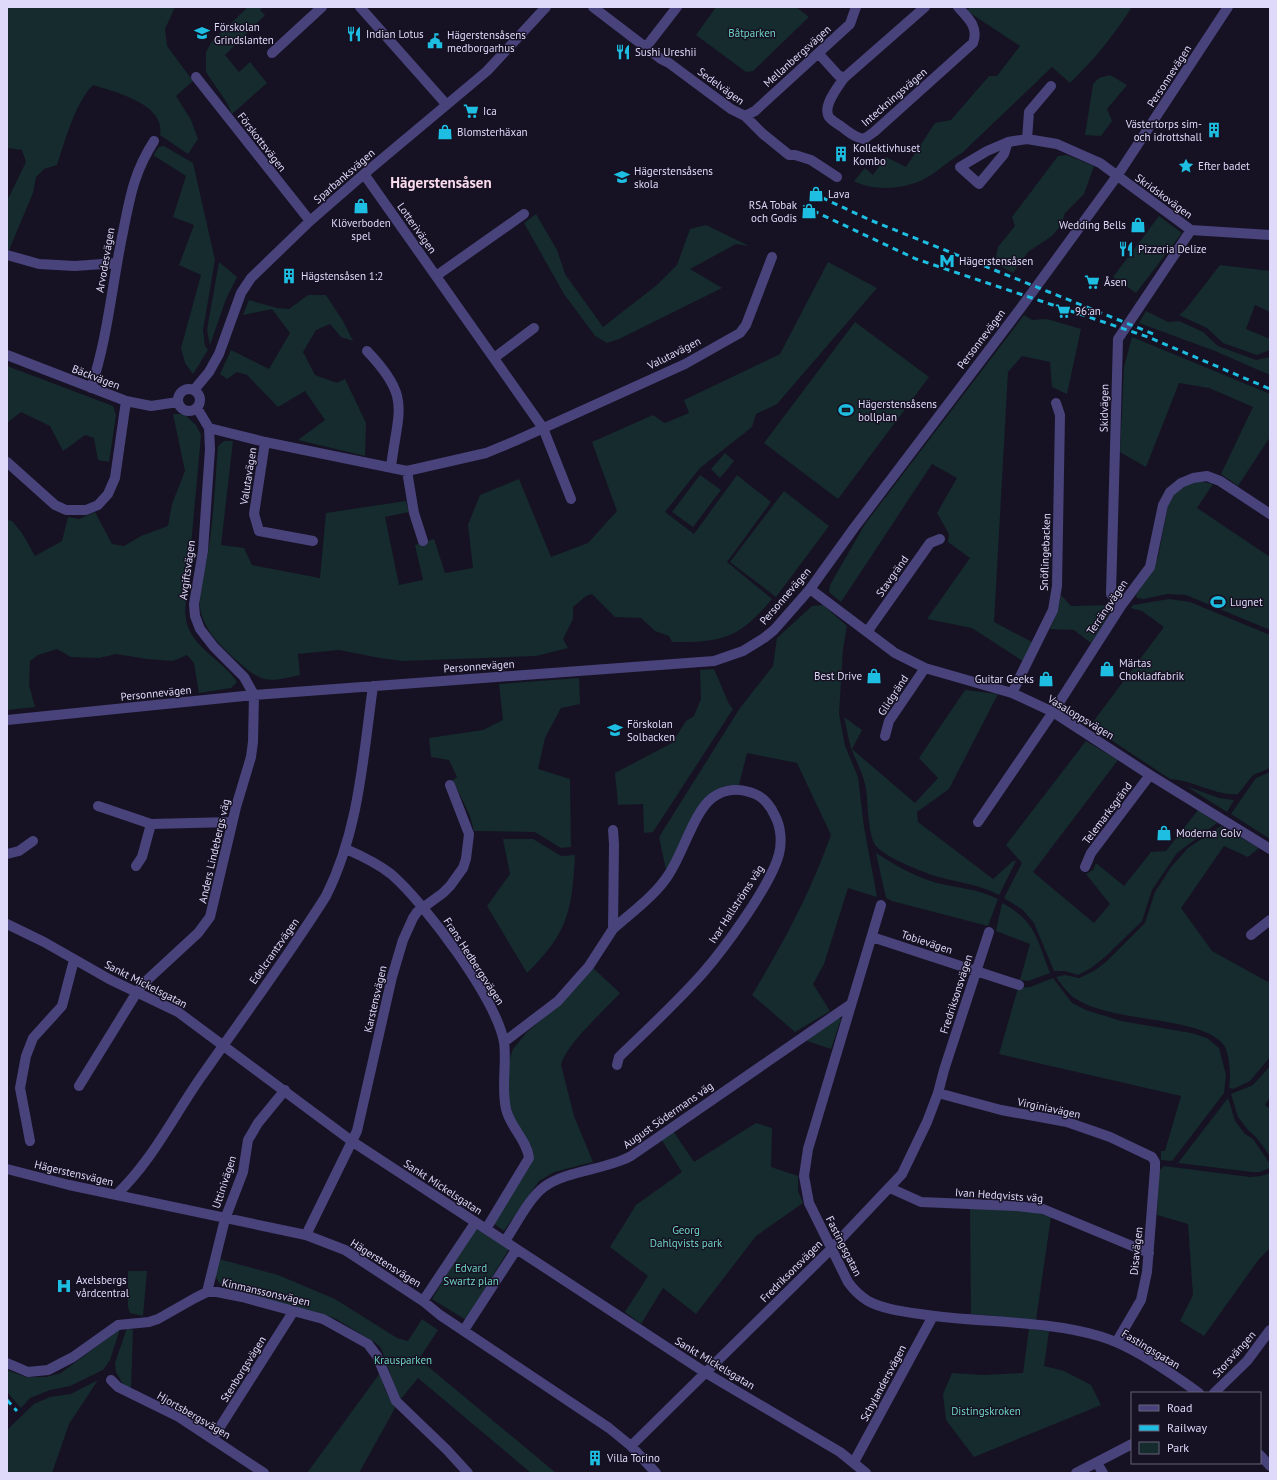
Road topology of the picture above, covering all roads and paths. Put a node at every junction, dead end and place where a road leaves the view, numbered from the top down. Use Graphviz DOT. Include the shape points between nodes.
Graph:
graph roads {
  1 [pos="322,7"];
  2 [pos="360,7"];
  3 [pos="546,7"];
  4 [pos="593,7"];
  5 [pos="676,7"];
  6 [pos="856,7"];
  7 [pos="925,7"];
  8 [pos="958,7"];
  9 [pos="1228,7"];
  10 [pos="646,47"];
  11 [pos="272,53"];
  12 [pos="819,54"];
  13 [pos="196,77"];
  14 [pos="844,78"];
  15 [pos="1051,86"];
  16 [pos="446,104"];
  17 [pos="745,116"];
  18 [pos="1027,139"];
  19 [pos="154,141"];
  20 [pos="1008,142"];
  21 [pos="364,174"];
  22 [pos="1116,176"];
  23 [pos="837,177"];
  24 [pos="524,214"];
  25 [pos="310,221"];
  26 [pos="1191,230"];
  27 [pos="1270,235"];
  28 [pos="7,255"];
  29 [pos="772,257"];
  30 [pos="116,263"];
  31 [pos="436,276"];
  32 [pos="534,328"];
  33 [pos="367,351"];
  34 [pos="7,356"];
  35 [pos="494,358"];
  36 [pos="92,388"];
  37 [pos="194,390"];
  38 [pos="126,401"];
  39 [pos="178,402"];
  40 [pos="1056,403"];
  41 [pos="198,408"];
  42 [pos="209,428"];
  43 [pos="543,428"];
  44 [pos="266,442"];
  45 [pos="7,462"];
  46 [pos="391,467"];
  47 [pos="407,471"];
  48 [pos="571,499"];
  49 [pos="1270,514"];
  50 [pos="940,539"];
  51 [pos="313,541"];
  52 [pos="423,541"];
  53 [pos="810,589"];
  54 [pos="1121,606"];
  55 [pos="867,632"];
  56 [pos="925,668"];
  57 [pos="373,686"];
  58 [pos="1012,693"];
  59 [pos="254,695"];
  60 [pos="1053,712"];
  61 [pos="7,720"];
  62 [pos="885,736"];
  63 [pos="1150,775"];
  64 [pos="450,785"];
  65 [pos="98,806"];
  66 [pos="232,822"];
  67 [pos="978,822"];
  68 [pos="151,824"];
  69 [pos="612,830"];
  70 [pos="33,841"];
  71 [pos="346,849"];
  72 [pos="1270,849"];
  73 [pos="7,854"];
  74 [pos="136,866"];
  75 [pos="1085,866"];
  76 [pos="881,905"];
  77 [pos="424,907"];
  78 [pos="1270,920"];
  79 [pos="7,924"];
  80 [pos="613,929"];
  81 [pos="989,932"];
  82 [pos="1251,935"];
  83 [pos="872,937"];
  84 [pos="74,960"];
  85 [pos="976,970"];
  86 [pos="1019,985"];
  87 [pos="136,992"];
  88 [pos="851,1004"];
  89 [pos="504,1042"];
  90 [pos="224,1044"];
  91 [pos="617,1065"];
  92 [pos="79,1086"];
  93 [pos="285,1090"];
  94 [pos="938,1093"];
  95 [pos="30,1141"];
  96 [pos="353,1142"];
  97 [pos="1152,1157"];
  98 [pos="7,1169"];
  99 [pos="890,1188"];
  100 [pos="116,1195"];
  101 [pos="225,1218"];
  102 [pos="476,1223"];
  103 [pos="486,1228"];
  104 [pos="306,1235"];
  105 [pos="505,1241"];
  106 [pos="831,1249"];
  107 [pos="516,1250"];
  108 [pos="1148,1253"];
  109 [pos="207,1292"];
  110 [pos="422,1301"];
  111 [pos="293,1312"];
  112 [pos="932,1316"];
  113 [pos="464,1330"];
  114 [pos="1270,1330"];
  115 [pos="1117,1341"];
  116 [pos="7,1363"];
  117 [pos="706,1373"];
  118 [pos="111,1380"];
  119 [pos="1197,1392"];
  120 [pos="1215,1392"];
  121 [pos="213,1438"];
  122 [pos="1131,1445"];
  123 [pos="631,1446"];
  124 [pos="1261,1456"];
  125 [pos="854,1462"];
  126 [pos="1097,1463"];
  127 [pos="1270,1466"];
  128 [pos="264,1473"];
  129 [pos="468,1473"];
  130 [pos="656,1473"];
  131 [pos="866,1473"];
  132 [pos="1076,1473"];
  133 [pos="1103,1473"];
  1 -- 11 [label="street"];
  2 -- 16 [label="street"];
  3 -- 16 [label="street, Sparbanksvägen" via="487,71"];
  4 -- 10 [label="street, Sedelvägen"];
  5 -- 10 [label="street"];
  6 -- 12 [label="street, Mellanbergsvägen" via="850,24"];
  7 -- 14 [label="street, Inteckningsvägen"];
  8 -- 14 [label="street, Inteckningsvägen" via="975,27 974,42 864,139 851,134 830,119 827,113 835,91"];
  9 -- 22 [label="street, Personnevägen"];
  10 -- 17 [label="street, Sedelvägen" via="731,109"];
  12 -- 14 [label="street"];
  12 -- 17 [label="street, Mellanbergsvägen" via="755,111"];
  13 -- 25 [label="street, Förskottsvägen"];
  15 -- 18 [label="street" via="1029,112"];
  16 -- 21 [label="street, Sparbanksvägen"];
  17 -- 23 [label="street, Sedelvägen" via="789,155 812,160"];
  18 -- 20 [label="street, Skridskovägen"];
  18 -- 22 [label="street, Skridskovägen" via="1057,144 1080,153 1100,163"];
  19 -- 30 [label="street, Arvodesvägen" via="144,156 130,190"];
  20 -- 20 [label="street, Skridskovägen" via="987,151 960,167 978,184 1004,154"];
  21 -- 25 [label="street, Sparbanksvägen"];
  21 -- 31 [label="street, Lotterivägen"];
  22 -- 26 [label="street, Skridskovägen"];
  22 -- 53 [label="street, Personnevägen" via="1020,309"];
  24 -- 31 [label="street"];
  25 -- 37 [label="street, Sparbanksvägen" via="247,283 218,354 209,372"];
  26 -- 27 [label="street, Skridskovägen"];
  26 -- 54 [label="street, Skidvägen" via="1118,339 1111,594"];
  28 -- 30 [label="street" via="39,264 75,266"];
  29 -- 43 [label="street, Valutavägen" via="746,325 740,333 685,364"];
  30 -- 36 [label="street, Arvodesvägen" via="102,354"];
  31 -- 35 [label="street, Lotterivägen"];
  32 -- 35 [label="street"];
  33 -- 46 [label="street" via="388,374 399,401"];
  34 -- 36 [label="street, Bäckvägen"];
  35 -- 43 [label="street, Lotterivägen"];
  36 -- 38 [label="street, Bäckvägen"];
  37 -- 39 [label="street" via="181,393"];
  37 -- 41 [label="street" via="200,398"];
  38 -- 39 [label="street, Bäckvägen" via="151,406"];
  38 -- 45 [label="street" via="115,478 108,494 98,505 86,510 66,510 55,505"];
  39 -- 41 [label="street" via="185,410"];
  40 -- 58 [label="street, Snöflingebacken" via="1060,415 1057,586 1052,610"];
  41 -- 42 [label="street"];
  42 -- 44 [label="street, Valutavägen"];
  42 -- 59 [label="street, Avgiftsvägen" via="210,449 203,552 194,604 195,616 200,629 244,677"];
  43 -- 47 [label="street, Valutavägen" via="486,453"];
  43 -- 48 [label="street"];
  44 -- 46 [label="street, Valutavägen"];
  44 -- 51 [label="street, Valutavägen" via="254,514 259,531"];
  46 -- 47 [label="street, Valutavägen"];
  47 -- 52 [label="street" via="414,513"];
  49 -- 54 [label="street, Terrängvägen" via="1220,481 1207,476 1181,483 1170,492 1163,505 1150,567"];
  50 -- 55 [label="street, Stavgränd" via="930,544"];
  53 -- 55 [label="street, Vasaloppsvägen"];
  53 -- 57 [label="street, Personnevägen" via="764,638 743,651 714,661"];
  54 -- 60 [label="street, Terrängvägen"];
  55 -- 56 [label="street, Vasaloppsvägen" via="895,653"];
  56 -- 58 [label="street, Vasaloppsvägen"];
  56 -- 62 [label="street, Glidgränd" via="889,721"];
  57 -- 59 [label="street, Personnevägen"];
  57 -- 71 [label="street, Edelcrantzvägen" via="356,804"];
  58 -- 60 [label="street, Vasaloppsvägen"];
  59 -- 61 [label="street, Personnevägen"];
  59 -- 66 [label="street, Anders Lindebergs väg" via="254,742"];
  60 -- 63 [label="street, Vasaloppsvägen"];
  60 -- 67 [label="street, Terrängvägen"];
  63 -- 72 [label="street, Vasaloppsvägen"];
  63 -- 75 [label="street, Telemarksgränd"];
  64 -- 77 [label="street, Karstensvägen" via="470,834 468,849 463,868 456,878 443,894"];
  65 -- 68 [label="street"];
  66 -- 68 [label="street"];
  66 -- 87 [label="street, Anders Lindebergs väg" via="210,917 198,933"];
  68 -- 74 [label="street" via="142,857"];
  69 -- 80 [label="street"];
  70 -- 73 [label="street" via="19,851"];
  71 -- 77 [label="street, Frans Hedbergsvägen" via="382,868 399,881"];
  71 -- 90 [label="street, Edelcrantzvägen" via="326,896"];
  76 -- 83 [label="street, Fastingsgatan"];
  77 -- 89 [label="street, Frans Hedbergsvägen" via="480,989"];
  77 -- 96 [label="street, Karstensvägen" via="413,918 397,958"];
  78 -- 82 [label="street"];
  79 -- 84 [label="street, Sankt Mickelsgatan"];
  80 -- 89 [label="street, Ivar Hallströms väg" via="589,966 558,1001"];
  80 -- 91 [label="street, Ivar Hallströms väg" via="662,885 698,815 711,798 738,789 758,796 772,809 780,830 780,842 779,854 770,876 711,962 690,987 618,1057"];
  81 -- 85 [label="street, Fredriksonsvägen"];
  83 -- 85 [label="street, Tobievägen"];
  83 -- 88 [label="street, Fastingsgatan"];
  84 -- 87 [label="street, Sankt Mickelsgatan"];
  84 -- 95 [label="street" via="62,1006 33,1038 26,1056 20,1088"];
  85 -- 86 [label="street, Tobievägen"];
  85 -- 94 [label="street, Fredriksonsvägen"];
  87 -- 90 [label="street, Sankt Mickelsgatan" via="178,1012"];
  87 -- 92 [label="street, Anders Lindebergs väg"];
  88 -- 105 [label="street, August Södermans väg" via="631,1156 613,1164 557,1180 544,1187"];
  88 -- 106 [label="street, Fastingsgatan" via="808,1150 804,1176 809,1203"];
  89 -- 103 [label="street, Frans Hedbergsvägen" via="503,1083 506,1108 528,1151 529,1158"];
  90 -- 93 [label="street, Sankt Mickelsgatan"];
  90 -- 100 [label="street, Edelcrantzvägen" via="150,1156"];
  93 -- 96 [label="street, Sankt Mickelsgatan"];
  93 -- 101 [label="street, Uttinivägen" via="250,1135 246,1145 243,1172"];
  94 -- 97 [label="street, Virginiavägen" via="1001,1110 1067,1122 1116,1139"];
  94 -- 99 [label="street, Fredriksonsvägen" via="902,1174"];
  96 -- 102 [label="street, Sankt Mickelsgatan"];
  96 -- 104 [label="street, Karstensvägen"];
  97 -- 108 [label="street, Disavägen" via="1155,1169"];
  98 -- 100 [label="street, Hägerstensvägen"];
  99 -- 106 [label="street, Fredriksonsvägen"];
  99 -- 108 [label="street, Ivan Hedqvists väg" via="921,1202 1043,1209"];
  100 -- 101 [label="street, Hägerstensvägen"];
  101 -- 104 [label="street, Hägerstensvägen"];
  101 -- 109 [label="street, Uttinivägen"];
  102 -- 103 [label="street, Sankt Mickelsgatan"];
  102 -- 110 [label="street"];
  103 -- 105 [label="street, Sankt Mickelsgatan"];
  104 -- 110 [label="street, Hägerstensvägen" via="345,1250"];
  105 -- 107 [label="street, Sankt Mickelsgatan"];
  106 -- 112 [label="street, Fastingsgatan" via="852,1287 867,1300 899,1311"];
  106 -- 117 [label="street, Fredriksonsvägen"];
  107 -- 113 [label="street"];
  107 -- 117 [label="street, Sankt Mickelsgatan"];
  108 -- 115 [label="street, Disavägen" via="1141,1300"];
  109 -- 111 [label="street, Kinmanssonsvägen" via="242,1297"];
  109 -- 116 [label="street, Kinmanssonsvägen" via="158,1320 118,1325 73,1357 48,1370 28,1372"];
  110 -- 113 [label="street, Hägerstensvägen" via="440,1316"];
  111 -- 121 [label="street, Stenborgsvägen"];
  111 -- 129 [label="street, Kinmanssonsvägen" via="323,1319 368,1344 377,1356 396,1401"];
  112 -- 115 [label="street, Fastingsgatan" via="1054,1327"];
  112 -- 125 [label="street, Schylandersvägen"];
  113 -- 123 [label="street, Hägerstensvägen" via="610,1428"];
  114 -- 120 [label="street, Storsvängen" via="1247,1361"];
  115 -- 119 [label="street, Fastingsgatan"];
  117 -- 123 [label="street, Fredriksonsvägen"];
  117 -- 125 [label="street, Sankt Mickelsgatan"];
  118 -- 121 [label="street, Hjortsbergsvägen" via="118,1387 173,1414"];
  121 -- 128 [label="street, Hjortsbergsvägen"];
  122 -- 126 [label="street"];
  123 -- 130 [label="street, Hägerstensvägen"];
  124 -- 127 [label="street"];
  125 -- 131 [label="street, Sankt Mickelsgatan"];
  126 -- 132 [label="street"];
  126 -- 133 [label="street"];
}
